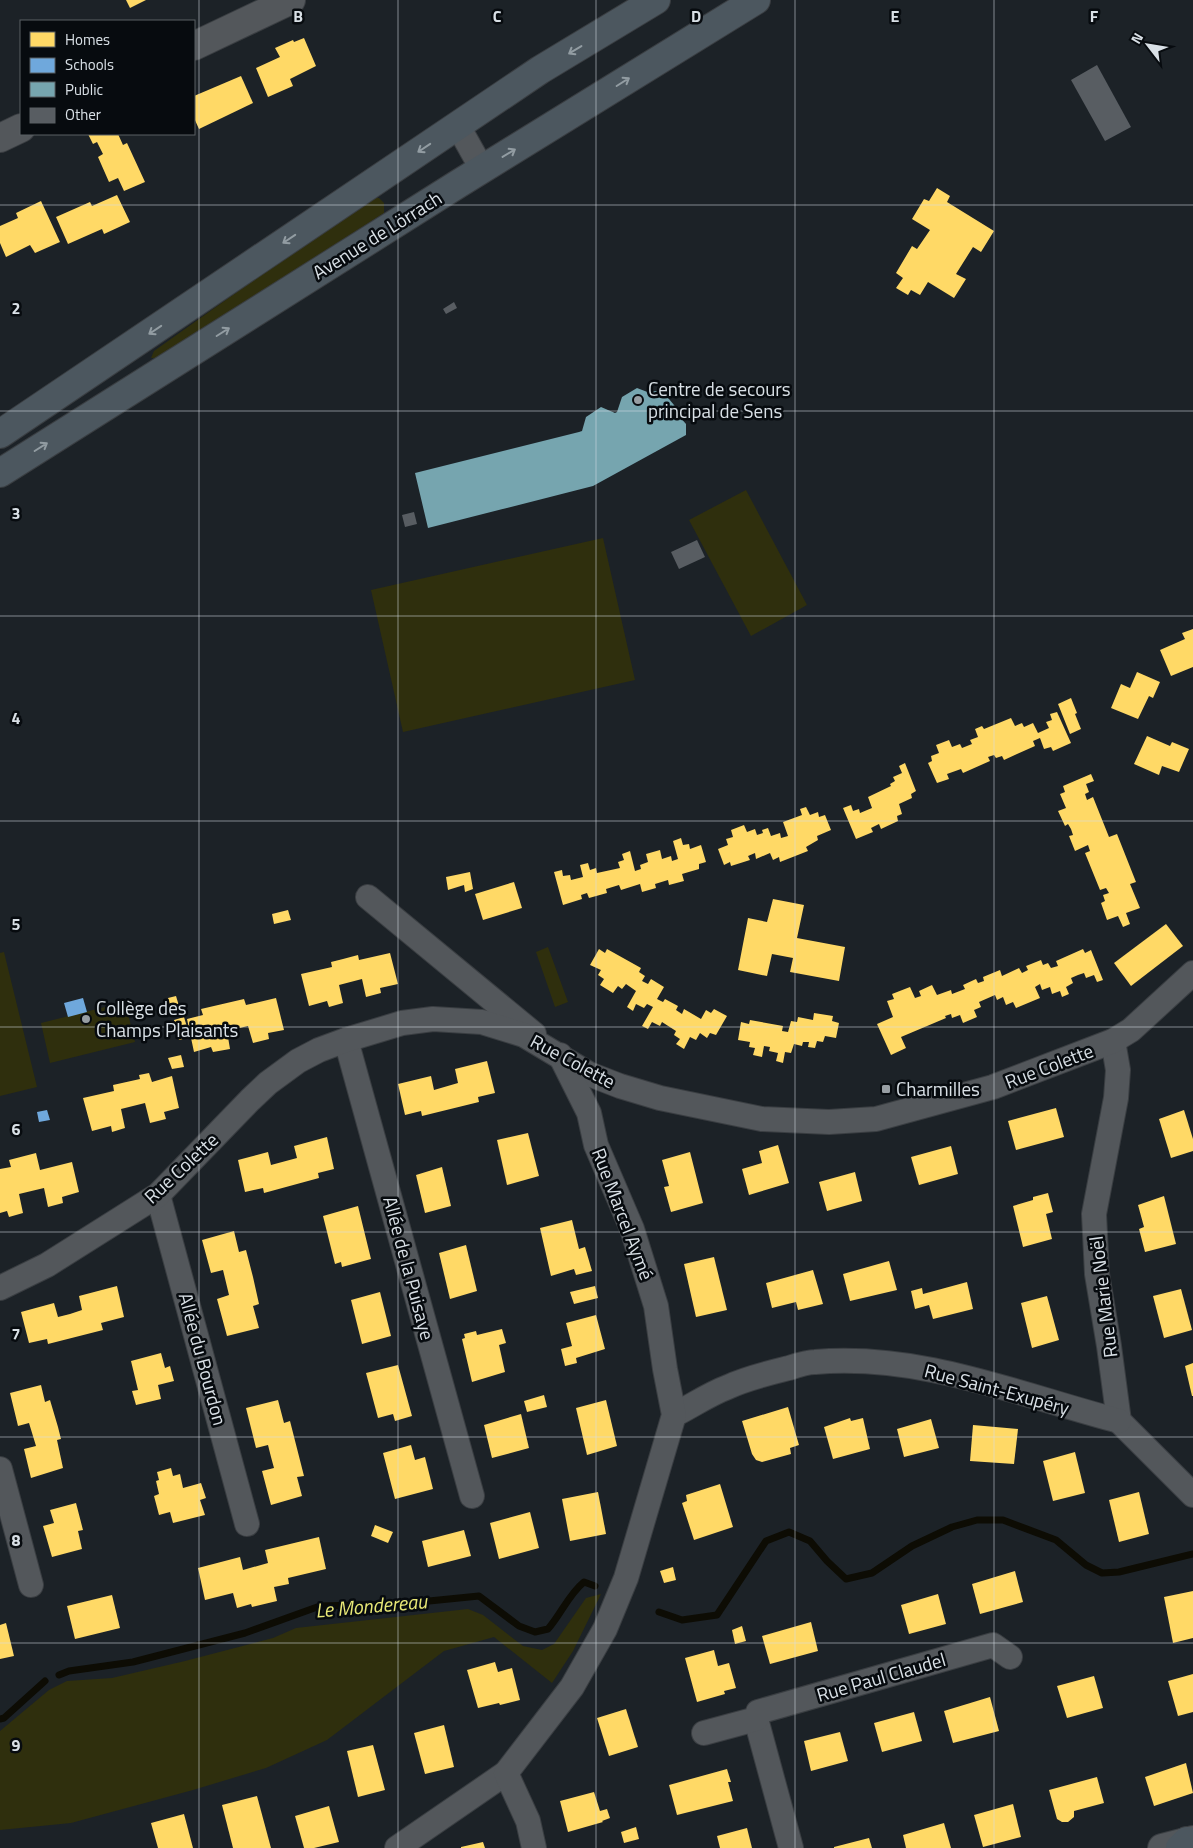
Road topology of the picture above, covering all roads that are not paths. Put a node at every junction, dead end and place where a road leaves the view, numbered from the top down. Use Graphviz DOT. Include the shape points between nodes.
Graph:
graph roads {
  1 [pos="291,0"];
  2 [pos="756,0"];
  3 [pos="651,3"];
  4 [pos="195,46"];
  5 [pos="458,126"];
  6 [pos="20,128"];
  7 [pos="0,138"];
  8 [pos="482,169"];
  9 [pos="0,434"];
  10 [pos="0,473"];
  11 [pos="368,897"];
  12 [pos="1193,973"];
  13 [pos="346,1040"];
  14 [pos="1114,1041"];
  15 [pos="561,1056"];
  16 [pos="158,1195"];
  17 [pos="0,1288"];
  18 [pos="674,1415"];
  19 [pos="1119,1421"];
  20 [pos="0,1469"];
  21 [pos="1193,1494"];
  22 [pos="472,1496"];
  23 [pos="247,1524"];
  24 [pos="31,1585"];
  25 [pos="1010,1656"];
  26 [pos="756,1719"];
  27 [pos="704,1732"];
  28 [pos="506,1772"];
  29 [pos="397,1848"];
  30 [pos="534,1848"];
  31 [pos="791,1848"];
  1 -- 4 [label="street"];
  8 -- 2 [label="main road, Avenue de Lörrach, one-way"];
  3 -- 5 [label="main road, one-way" via="540,70"];
  5 -- 8 [label="street"];
  5 -- 9 [label="main road, one-way"];
  6 -- 7 [label="street"];
  10 -- 8 [label="main road, Avenue de Lörrach, one-way"];
  11 -- 15 [label="street, Rue Marcel Aymé"];
  12 -- 14 [label="street, Rue Colette" via="1131,1030"];
  13 -- 15 [label="street, Rue Colette" via="402,1023 433,1019 482,1022 524,1035"];
  13 -- 16 [label="street, Rue Colette" via="298,1061 268,1084"];
  13 -- 22 [label="street, Allée de la Puisaye"];
  14 -- 15 [label="street, Rue Colette" via="993,1087 876,1119 841,1122 762,1119 660,1098 589,1074"];
  14 -- 19 [label="street, Rue Marie Noël" via="1118,1070 1116,1098 1094,1214 1096,1274"];
  15 -- 18 [label="street, Rue Marcel Aymé" via="589,1113 596,1145 632,1229 656,1306"];
  16 -- 17 [label="street, Rue Colette" via="47,1265"];
  16 -- 23 [label="street, Allée du Bourdon"];
  18 -- 19 [label="street, Rue Saint-Exupéry" via="727,1387 769,1372 814,1362 858,1361 900,1364 990,1382 1064,1407"];
  18 -- 28 [label="street, Rue Marcel Aymé" via="626,1578 605,1629 572,1687"];
  19 -- 21 [label="street"];
  20 -- 24 [label="street"];
  25 -- 26 [label="street, Rue Paul Claudel" via="993,1645 758,1712"];
  26 -- 27 [label="street, Rue Paul Claudel"];
  26 -- 31 [label="street"];
  28 -- 29 [label="street, Rue Marcel Aymé"];
  28 -- 30 [label="street" via="528,1821"];
}
